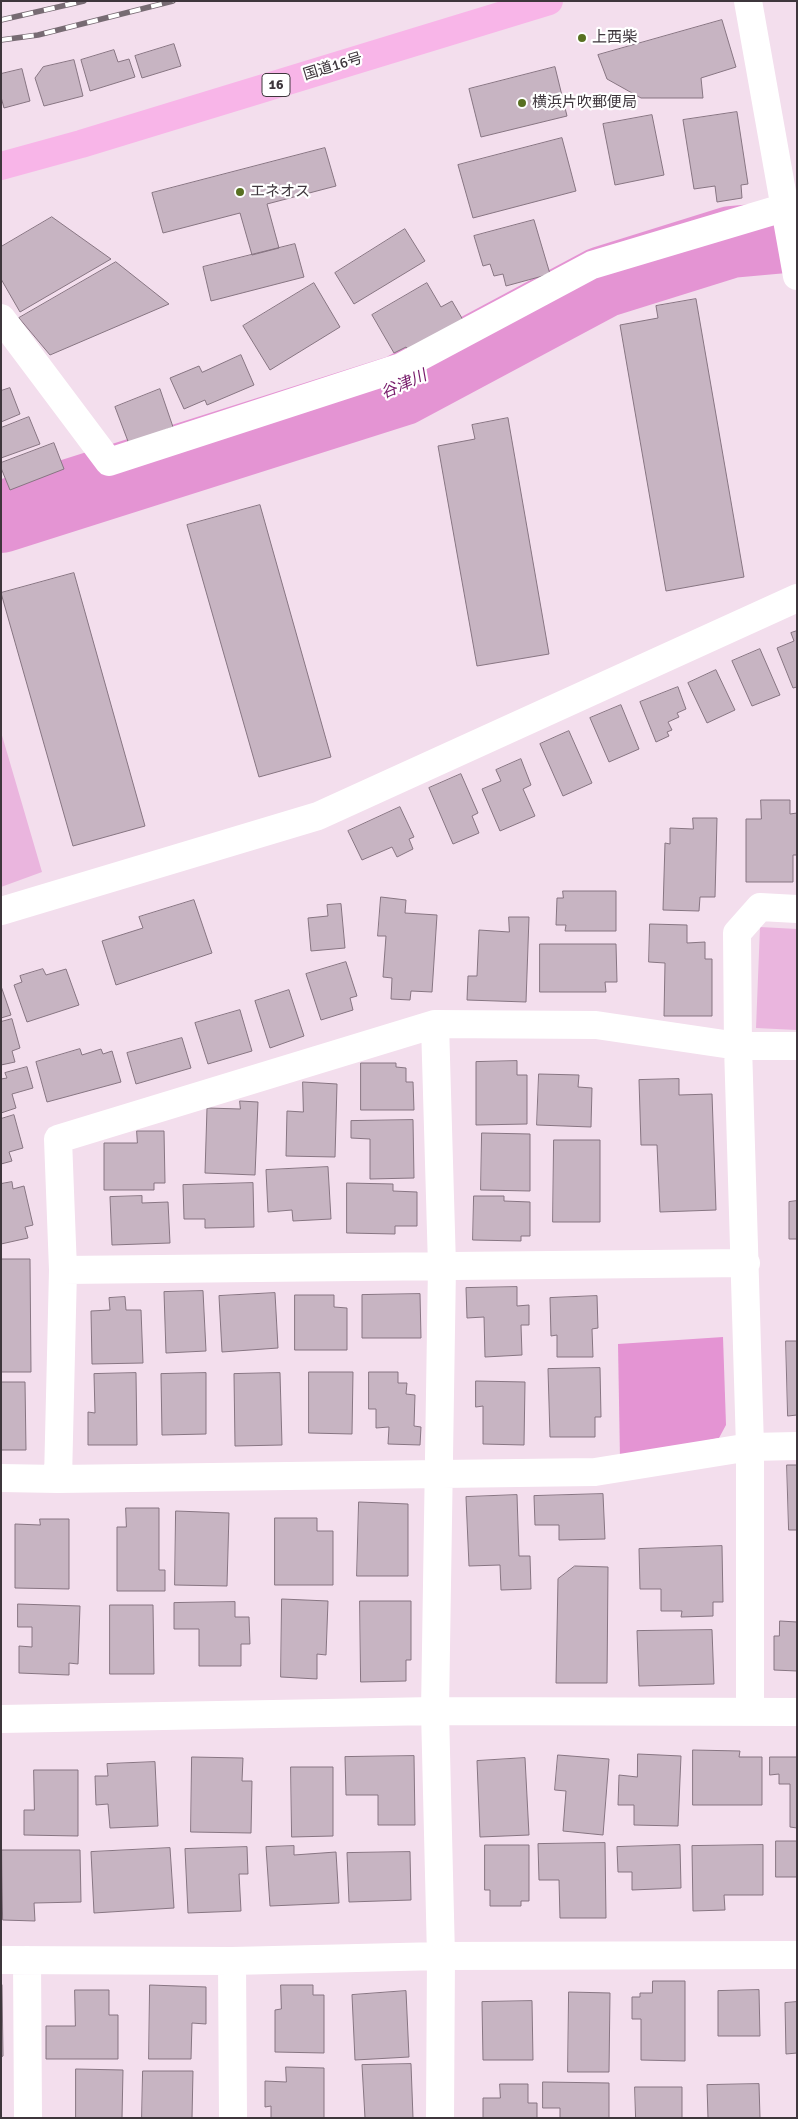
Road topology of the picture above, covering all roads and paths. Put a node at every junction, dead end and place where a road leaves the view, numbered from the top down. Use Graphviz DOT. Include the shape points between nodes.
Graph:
graph roads {
  1 [pos="549,1"];
  2 [pos="748,1"];
  3 [pos="1,166"];
  4 [pos="783,208"];
  5 [pos="797,276"];
  6 [pos="1,318"];
  7 [pos="797,598"];
  8 [pos="797,909"];
  9 [pos="1,911"];
  10 [pos="435,1024"];
  11 [pos="738,1046"];
  12 [pos="797,1046"];
  13 [pos="746,1263"];
  14 [pos="442,1266"];
  15 [pos="63,1270"];
  16 [pos="797,1446"];
  17 [pos="750,1447"];
  18 [pos="439,1474"];
  19 [pos="1,1478"];
  20 [pos="58,1479"];
  21 [pos="435,1711"];
  22 [pos="750,1712"];
  23 [pos="797,1712"];
  24 [pos="1,1719"];
  25 [pos="797,1954"];
  26 [pos="441,1956"];
  27 [pos="14,1960"];
  28 [pos="232,1961"];
  29 [pos="28,2118"];
  30 [pos="233,2118"];
  31 [pos="440,2118"];
  1 -- 3 [label="highway, 国道16号 / 16"];
  2 -- 4 [label="street"];
  4 -- 5 [label="street"];
  4 -- 6 [label="street" via="592,265 401,367 109,462"];
  7 -- 9 [label="street" via="318,816"];
  8 -- 11 [label="street" via="760,907 737,933"];
  10 -- 11 [label="street" via="596,1024"];
  10 -- 14 [label="street"];
  10 -- 15 [label="street" via="58,1139"];
  11 -- 12 [label="street"];
  11 -- 13 [label="street"];
  13 -- 14 [label="street"];
  13 -- 17 [label="street"];
  14 -- 15 [label="street"];
  14 -- 18 [label="street"];
  15 -- 20 [label="street"];
  16 -- 17 [label="street"];
  17 -- 18 [label="street" via="595,1472"];
  17 -- 22 [label="street"];
  18 -- 20 [label="street"];
  18 -- 21 [label="street"];
  19 -- 20 [label="street"];
  21 -- 22 [label="street"];
  21 -- 24 [label="street"];
  21 -- 26 [label="street"];
  22 -- 23 [label="street"];
  25 -- 26 [label="street"];
  26 -- 28 [label="street"];
  26 -- 31 [label="street"];
  27 -- 28 [label="street"];
  27 -- 29 [label="street"];
  28 -- 30 [label="street"];
}
